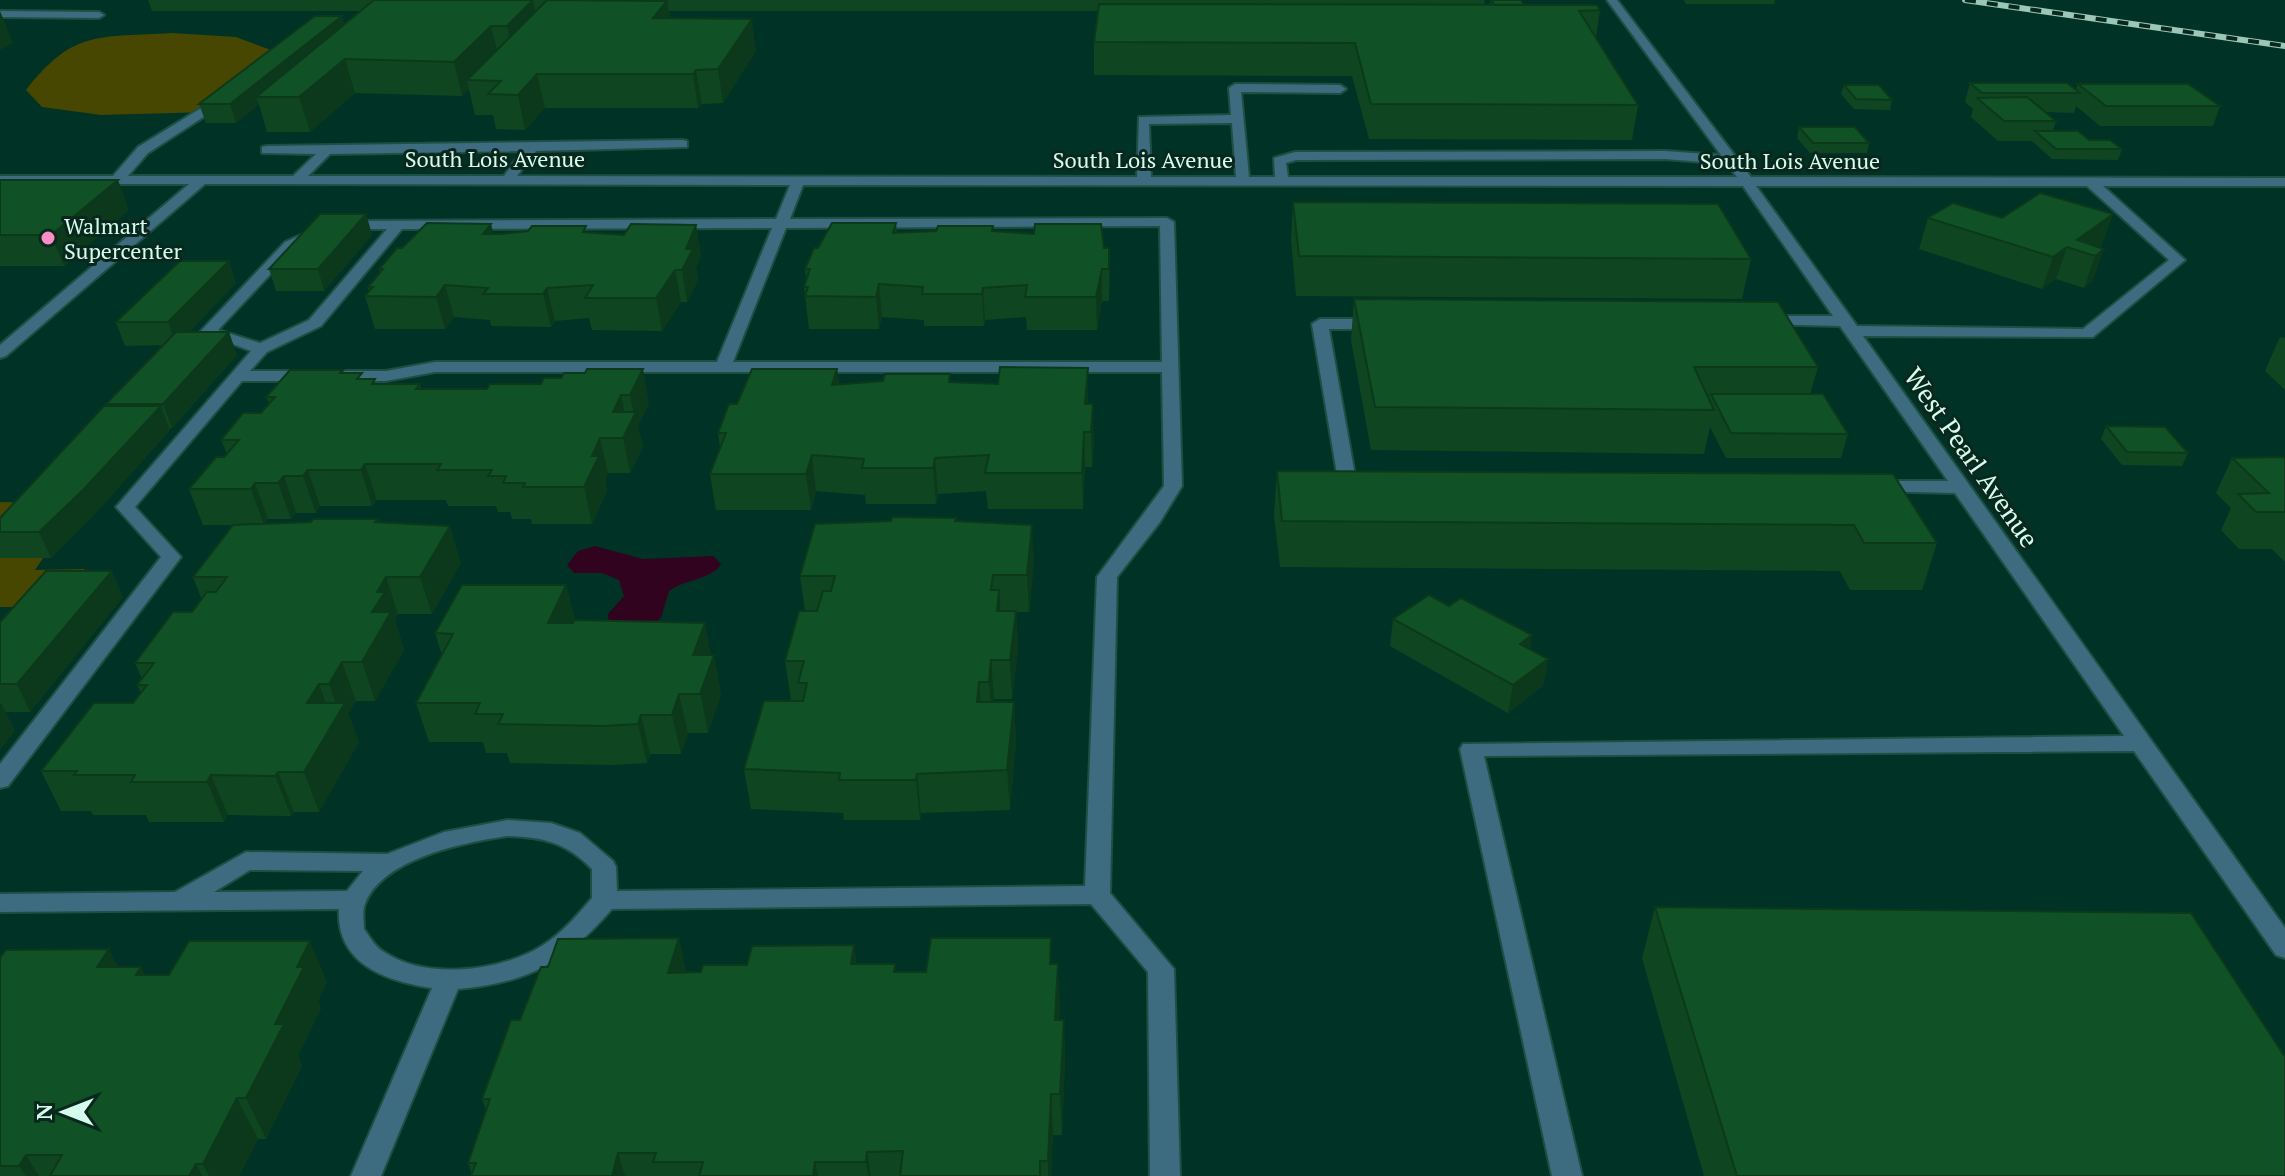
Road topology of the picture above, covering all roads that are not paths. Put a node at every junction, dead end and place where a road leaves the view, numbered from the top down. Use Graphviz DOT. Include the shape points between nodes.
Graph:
graph roads {
  1 [pos="1612,0"];
  2 [pos="0,14"];
  3 [pos="99,15"];
  4 [pos="238,88"];
  5 [pos="1340,89"];
  6 [pos="1238,119"];
  7 [pos="682,144"];
  8 [pos="532,147"];
  9 [pos="267,150"];
  10 [pos="327,150"];
  11 [pos="1730,160"];
  12 [pos="0,180"];
  13 [pos="117,180"];
  14 [pos="202,180"];
  15 [pos="297,180"];
  16 [pos="507,181"];
  17 [pos="798,181"];
  18 [pos="1144,181"];
  19 [pos="1243,182"];
  20 [pos="1282,182"];
  21 [pos="1302,182"];
  22 [pos="1747,182"];
  23 [pos="2091,182"];
  24 [pos="2285,182"];
  25 [pos="1317,200"];
  26 [pos="398,225"];
  27 [pos="781,225"];
  28 [pos="1741,321"];
  29 [pos="1398,324"];
  30 [pos="1848,326"];
  31 [pos="261,349"];
  32 [pos="0,353"];
  33 [pos="723,367"];
  34 [pos="1170,367"];
  35 [pos="237,376"];
  36 [pos="1961,487"];
  37 [pos="1857,488"];
  38 [pos="1366,503"];
  39 [pos="2141,743"];
  40 [pos="0,780"];
  41 [pos="391,863"];
  42 [pos="1097,895"];
  43 [pos="353,900"];
  44 [pos="605,900"];
  45 [pos="180,902"];
  46 [pos="0,903"];
  47 [pos="2285,948"];
  48 [pos="449,978"];
  49 [pos="366,1176"];
  50 [pos="1165,1176"];
  51 [pos="1567,1176"];
  1 -- 11 [label="street, West Pearl Avenue"];
  2 -- 3 [label="street"];
  4 -- 13 [label="street" via="143,150"];
  5 -- 6 [label="street" via="1235,88"];
  6 -- 18 [label="street" via="1143,120"];
  6 -- 19 [label="street"];
  7 -- 8 [label="street"];
  8 -- 10 [label="street"];
  8 -- 16 [label="street"];
  9 -- 10 [label="street"];
  10 -- 15 [label="street"];
  11 -- 20 [label="street" via="1665,155 1295,156 1279,161"];
  11 -- 22 [label="street, West Pearl Avenue"];
  12 -- 13 [label="street, South Lois Avenue"];
  13 -- 14 [label="street, South Lois Avenue"];
  14 -- 15 [label="street, South Lois Avenue"];
  14 -- 32 [label="street"];
  15 -- 16 [label="street, South Lois Avenue"];
  16 -- 17 [label="street, South Lois Avenue"];
  17 -- 18 [label="street, South Lois Avenue"];
  17 -- 27 [label="street"];
  18 -- 19 [label="street, South Lois Avenue"];
  19 -- 20 [label="street, South Lois Avenue"];
  20 -- 21 [label="street, South Lois Avenue"];
  21 -- 22 [label="street, South Lois Avenue" via="1585,189"];
  21 -- 25 [label="street"];
  22 -- 23 [label="street, South Lois Avenue"];
  22 -- 30 [label="street, West Pearl Avenue"];
  23 -- 24 [label="street, South Lois Avenue"];
  23 -- 30 [label="street" via="2178,260 2087,334"];
  26 -- 27 [label="street"];
  26 -- 31 [label="street" via="315,323"];
  26 -- 31 [label="street" via="332,225 290,245 208,332"];
  27 -- 33 [label="street"];
  27 -- 34 [label="street" via="1167,222"];
  28 -- 30 [label="street"];
  29 -- 38 [label="street" via="1320,324 1351,506"];
  30 -- 36 [label="street, West Pearl Avenue"];
  31 -- 35 [label="street"];
  33 -- 34 [label="street"];
  33 -- 35 [label="street" via="435,367 386,376"];
  34 -- 42 [label="street" via="1173,486 1107,577"];
  35 -- 40 [label="street" via="125,507 171,557"];
  36 -- 37 [label="street"];
  36 -- 39 [label="street, West Pearl Avenue"];
  39 -- 47 [label="street, West Pearl Avenue"];
  39 -- 51 [label="street" via="1471,749"];
  41 -- 43 [label="street"];
  41 -- 44 [label="street" via="429,844 469,833 552,829 583,843 604,867"];
  41 -- 45 [label="street" via="246,861"];
  42 -- 44 [label="street"];
  42 -- 50 [label="street" via="1161,969"];
  43 -- 45 [label="street"];
  43 -- 48 [label="street" via="351,931 373,959 408,974"];
  44 -- 48 [label="street" via="576,934 541,959 501,973"];
  45 -- 46 [label="street"];
  48 -- 49 [label="street"];
}
